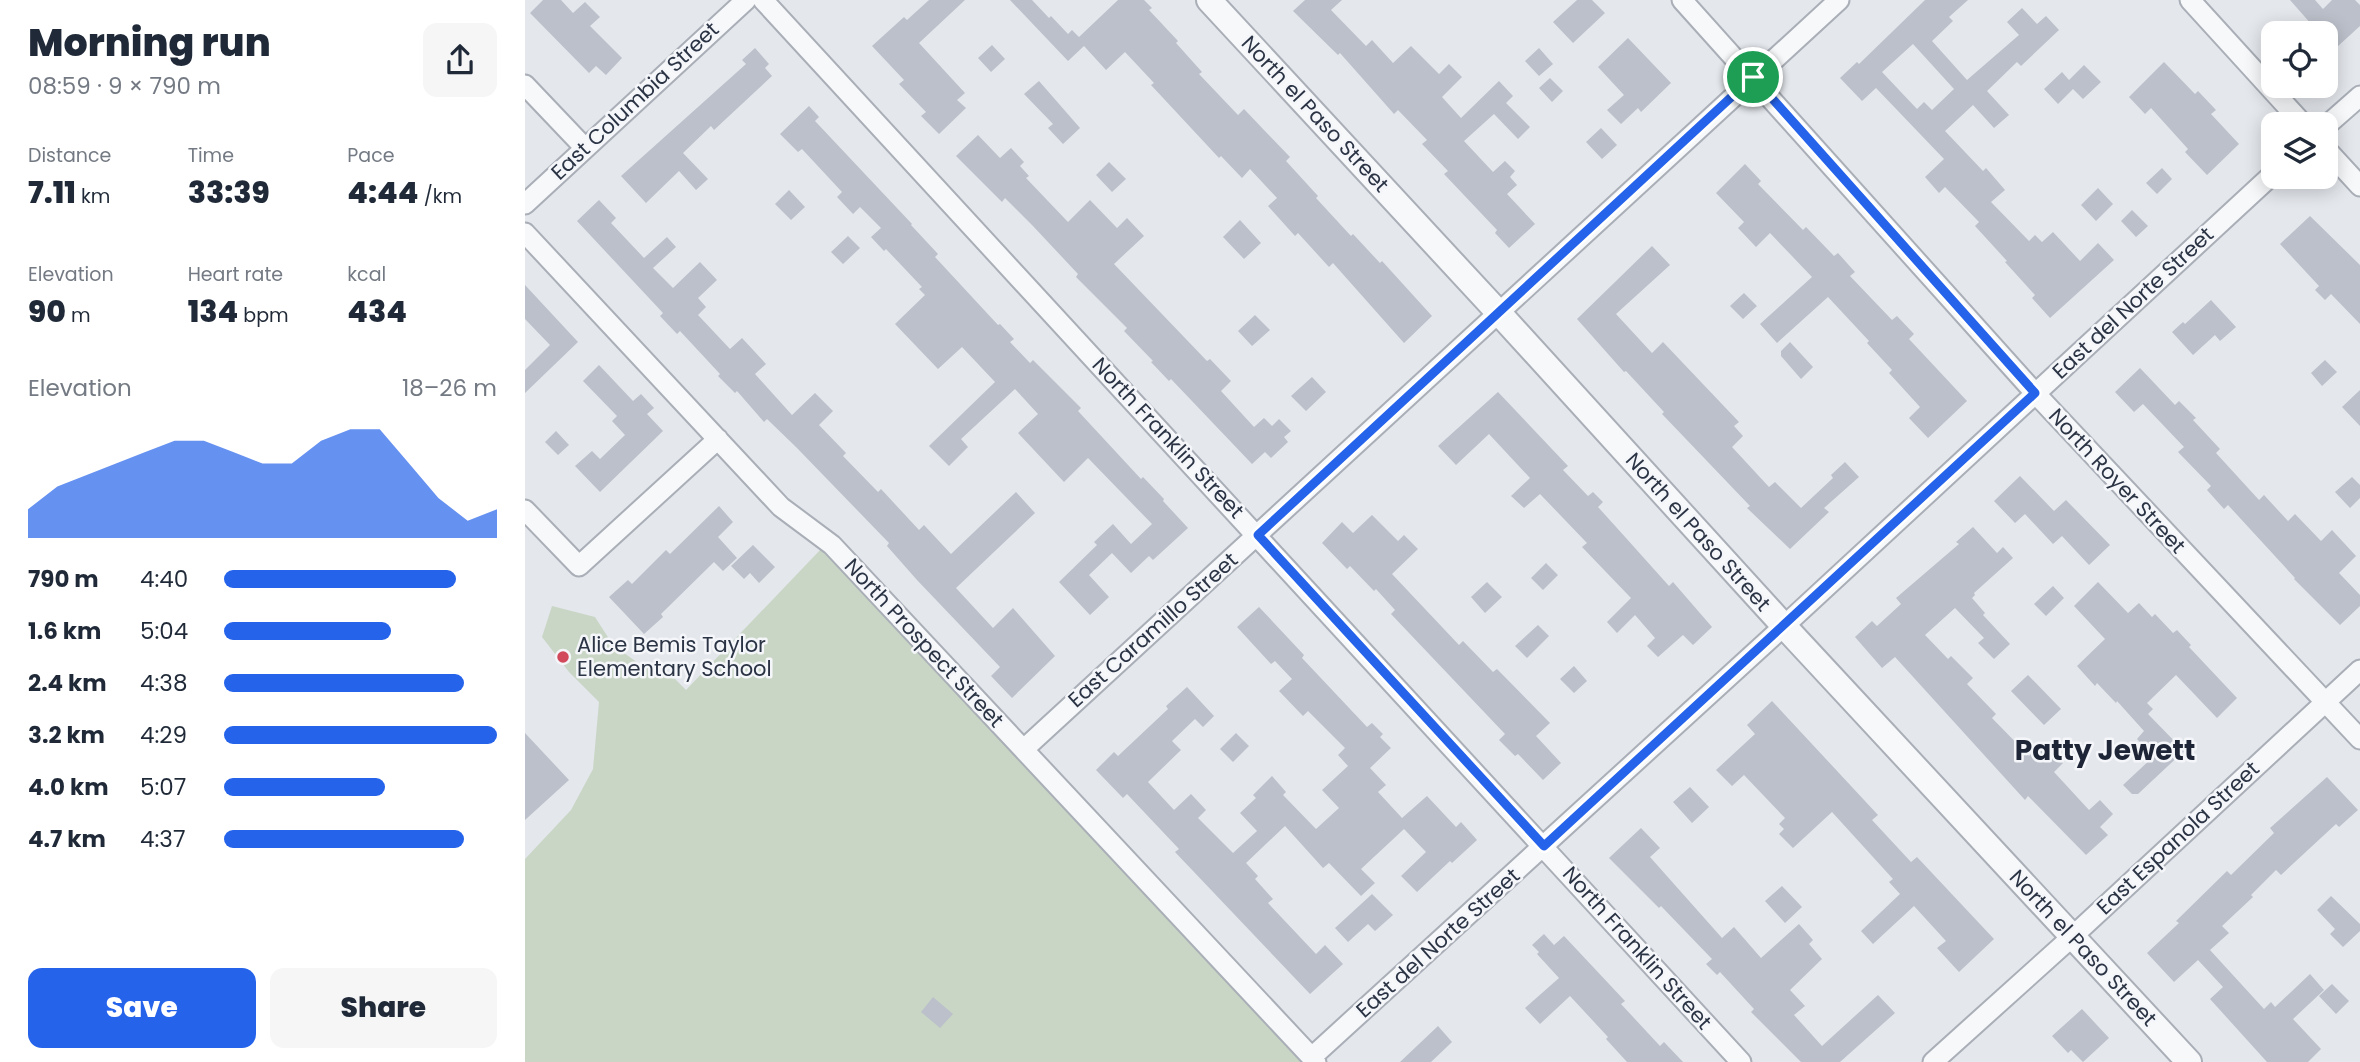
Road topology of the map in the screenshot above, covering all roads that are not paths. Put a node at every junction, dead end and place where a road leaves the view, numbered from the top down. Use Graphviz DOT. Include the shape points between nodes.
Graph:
graph roads {
  1 [pos="746,0"];
  2 [pos="763,0"];
  3 [pos="1209,0"];
  4 [pos="1682,0"];
  5 [pos="1839,0"];
  6 [pos="2190,0"];
  7 [pos="1753,77"];
  8 [pos="525,85"];
  9 [pos="2360,96"];
  10 [pos="2292,112"];
  11 [pos="2338,115"];
  12 [pos="584,147"];
  13 [pos="2338,162"];
  14 [pos="2261,185"];
  15 [pos="2360,186"];
  16 [pos="525,204"];
  17 [pos="525,233"];
  18 [pos="1498,312"];
  19 [pos="2035,393"];
  20 [pos="718,439"];
  21 [pos="525,510"];
  22 [pos="1258,535"];
  23 [pos="1784,626"];
  24 [pos="2360,670"];
  25 [pos="2326,702"];
  26 [pos="2360,739"];
  27 [pos="1024,749"];
  28 [pos="1544,846"];
  29 [pos="2073,936"];
  30 [pos="1314,1060"];
  31 [pos="1741,1062"];
  32 [pos="1933,1062"];
  33 [pos="2189,1062"];
  1 -- 12 [label="street, East Columbia Street"];
  2 -- 22 [label="street, North Franklin Street"];
  3 -- 18 [label="street, North el Paso Street"];
  4 -- 7 [label="street, North Royer Street"];
  5 -- 7 [label="street, East Caramillo Street"];
  6 -- 10 [label="street"];
  7 -- 18 [label="street, East Caramillo Street"];
  7 -- 19 [label="street, North Royer Street"];
  8 -- 12 [label="street"];
  9 -- 11 [label="street"];
  12 -- 16 [label="street, East Columbia Street"];
  13 -- 15 [label="street"];
  14 -- 19 [label="street, East del Norte Street"];
  17 -- 20 [label="street, North Prospect Street"];
  18 -- 22 [label="street, East Caramillo Street"];
  18 -- 23 [label="street, North el Paso Street"];
  19 -- 23 [label="street, East del Norte Street"];
  19 -- 25 [label="street, North Royer Street"];
  20 -- 21 [label="street" via="579,566"];
  20 -- 27 [label="street, North Prospect Street" via="781,507 832,545"];
  22 -- 27 [label="street, East Caramillo Street"];
  22 -- 28 [label="street, North Franklin Street"];
  23 -- 28 [label="street, East del Norte Street"];
  23 -- 29 [label="street, North el Paso Street"];
  24 -- 25 [label="street, East Espanola Street"];
  25 -- 26 [label="street, North Royer Street"];
  25 -- 29 [label="street, East Espanola Street"];
  27 -- 30 [label="street, North Prospect Street"];
  28 -- 30 [label="street, East del Norte Street"];
  28 -- 31 [label="street, North Franklin Street"];
  29 -- 32 [label="street, East Espanola Street"];
  29 -- 33 [label="street, North el Paso Street"];
}
